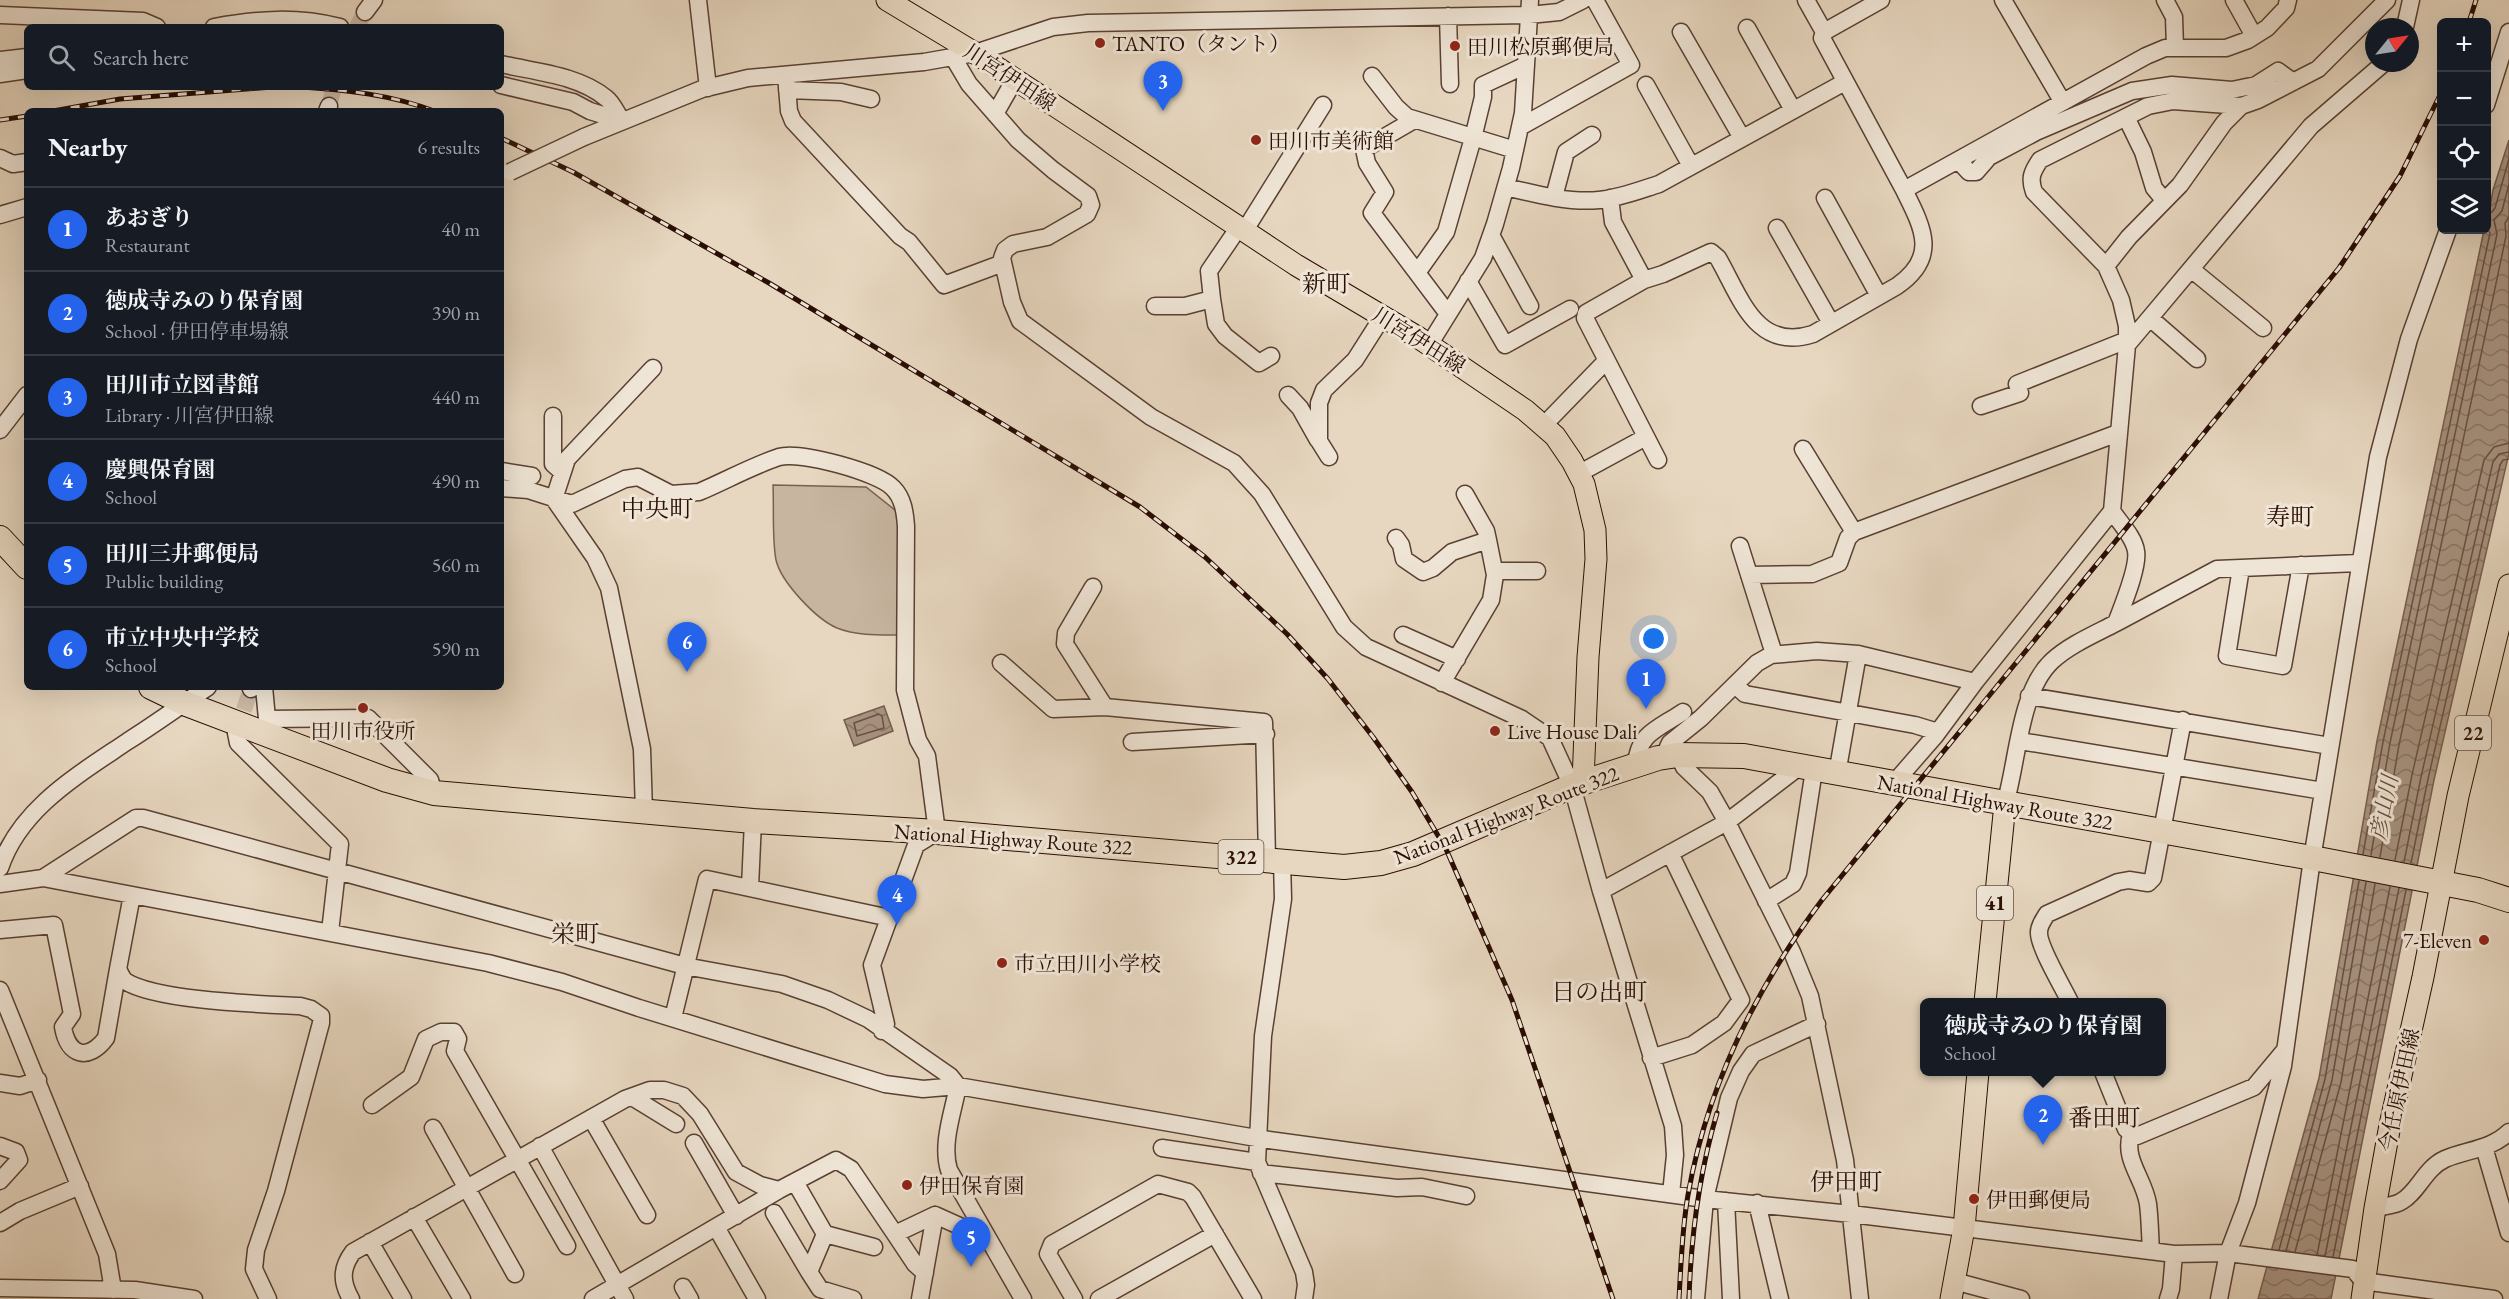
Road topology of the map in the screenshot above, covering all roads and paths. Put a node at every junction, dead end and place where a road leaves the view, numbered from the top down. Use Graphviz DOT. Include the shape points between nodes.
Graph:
graph roads {
  1 [pos="698,0"];
  2 [pos="887,0"];
  3 [pos="1583,0"];
  4 [pos="1595,0"];
  5 [pos="1806,0"];
  6 [pos="1881,0"];
  7 [pos="2003,0"];
  8 [pos="2165,0"];
  9 [pos="2234,0"];
  10 [pos="2288,0"];
  11 [pos="2387,0"];
  12 [pos="2411,0"];
  13 [pos="1529,7"];
  14 [pos="0,15"];
  15 [pos="1448,16"];
  16 [pos="2407,18"];
  17 [pos="135,24"];
  18 [pos="150,24"];
  19 [pos="230,24"];
  20 [pos="325,24"];
  21 [pos="1747,28"];
  22 [pos="1681,32"];
  23 [pos="1824,32"];
  24 [pos="2509,32"];
  25 [pos="2254,36"];
  26 [pos="2175,48"];
  27 [pos="975,53"];
  28 [pos="24,57"];
  29 [pos="953,57"];
  30 [pos="0,60"];
  31 [pos="1526,64"];
  32 [pos="504,65"];
  33 [pos="24,70"];
  34 [pos="2374,72"];
  35 [pos="0,74"];
  36 [pos="1372,76"];
  37 [pos="1015,79"];
  38 [pos="786,82"];
  39 [pos="1845,82"];
  40 [pos="2293,82"];
  41 [pos="1450,84"];
  42 [pos="1646,85"];
  43 [pos="504,86"];
  44 [pos="708,88"];
  45 [pos="2491,92"];
  46 [pos="871,99"];
  47 [pos="2062,101"];
  48 [pos="1323,105"];
  49 [pos="2241,106"];
  50 [pos="1793,110"];
  51 [pos="995,114"];
  52 [pos="2126,117"];
  53 [pos="1414,120"];
  54 [pos="622,121"];
  55 [pos="1520,127"];
  56 [pos="1592,135"];
  57 [pos="1473,138"];
  58 [pos="1742,138"];
  59 [pos="1515,150"];
  60 [pos="0,158"];
  61 [pos="1958,160"];
  62 [pos="24,162"];
  63 [pos="1691,166"];
  64 [pos="505,174"];
  65 [pos="1506,187"];
  66 [pos="1904,190"];
  67 [pos="1554,197"];
  68 [pos="1610,198"];
  69 [pos="1825,198"];
  70 [pos="2164,200"];
  71 [pos="24,208"];
  72 [pos="0,215"];
  73 [pos="1777,228"];
  74 [pos="1242,229"];
  75 [pos="2447,234"];
  76 [pos="1491,235"];
  77 [pos="1003,263"];
  78 [pos="2106,266"];
  79 [pos="2191,269"];
  80 [pos="1417,273"];
  81 [pos="1644,280"];
  82 [pos="1468,281"];
  83 [pos="1880,296"];
  84 [pos="1212,299"];
  85 [pos="1155,306"];
  86 [pos="1530,306"];
  87 [pos="1570,309"];
  88 [pos="1448,314"];
  89 [pos="1383,316"];
  90 [pos="2150,318"];
  91 [pos="1831,323"];
  92 [pos="2263,328"];
  93 [pos="2127,343"];
  94 [pos="1429,345"];
  95 [pos="1270,356"];
  96 [pos="2197,359"];
  97 [pos="1606,361"];
  98 [pos="653,368"];
  99 [pos="1288,395"];
  100 [pos="24,401"];
  101 [pos="1981,406"];
  102 [pos="553,416"];
  103 [pos="1543,426"];
  104 [pos="0,430"];
  105 [pos="2118,433"];
  106 [pos="1646,437"];
  107 [pos="1319,441"];
  108 [pos="1803,450"];
  109 [pos="1329,456"];
  110 [pos="1659,460"];
  111 [pos="504,471"];
  112 [pos="562,472"];
  113 [pos="1578,474"];
  114 [pos="532,476"];
  115 [pos="504,489"];
  116 [pos="1465,494"];
  117 [pos="554,499"];
  118 [pos="2112,512"];
  119 [pos="1854,532"];
  120 [pos="1396,538"];
  121 [pos="1488,540"];
  122 [pos="12,546"];
  123 [pos="1740,546"];
  124 [pos="2359,562"];
  125 [pos="24,563"];
  126 [pos="2301,565"];
  127 [pos="2241,568"];
  128 [pos="1495,571"];
  129 [pos="1537,572"];
  130 [pos="1749,575"];
  131 [pos="2509,585"];
  132 [pos="1093,587"];
  133 [pos="2116,623"];
  134 [pos="1403,635"];
  135 [pos="1774,654"];
  136 [pos="1858,654"];
  137 [pos="1457,659"];
  138 [pos="1001,663"];
  139 [pos="1975,682"];
  140 [pos="1442,683"];
  141 [pos="1735,685"];
  142 [pos="158,690"];
  143 [pos="204,690"];
  144 [pos="256,690"];
  145 [pos="2029,696"];
  146 [pos="184,703"];
  147 [pos="1105,707"];
  148 [pos="1683,712"];
  149 [pos="1848,712"];
  150 [pos="2183,720"];
  151 [pos="265,726"];
  152 [pos="1938,732"];
  153 [pos="236,733"];
  154 [pos="1266,734"];
  155 [pos="2020,741"];
  156 [pos="1132,742"];
  157 [pos="2330,746"];
  158 [pos="1673,756"];
  159 [pos="1636,765"];
  160 [pos="2174,767"];
  161 [pos="1817,770"];
  162 [pos="1894,783"];
  163 [pos="1577,784"];
  164 [pos="2322,791"];
  165 [pos="434,793"];
  166 [pos="2005,804"];
  167 [pos="644,812"];
  168 [pos="753,820"];
  169 [pos="1728,822"];
  170 [pos="937,832"];
  171 [pos="2161,833"];
  172 [pos="1670,853"];
  173 [pos="1275,860"];
  174 [pos="2318,860"];
  175 [pos="2,862"];
  176 [pos="337,869"];
  177 [pos="44,878"];
  178 [pos="2434,882"];
  179 [pos="0,884"];
  180 [pos="750,887"];
  181 [pos="1601,891"];
  182 [pos="132,895"];
  183 [pos="2509,900"];
  184 [pos="1766,901"];
  185 [pos="890,918"];
  186 [pos="0,930"];
  187 [pos="330,932"];
  188 [pos="685,966"];
  189 [pos="118,969"];
  190 [pos="0,990"];
  191 [pos="1985,998"];
  192 [pos="2068,998"];
  193 [pos="673,1018"];
  194 [pos="1816,1024"];
  195 [pos="882,1031"];
  196 [pos="2284,1051"];
  197 [pos="1651,1058"];
  198 [pos="1978,1076"];
  199 [pos="2105,1076"];
  200 [pos="38,1080"];
  201 [pos="0,1083"];
  202 [pos="958,1086"];
  203 [pos="632,1096"];
  204 [pos="372,1105"];
  205 [pos="591,1118"];
  206 [pos="676,1124"];
  207 [pos="433,1128"];
  208 [pos="2509,1132"];
  209 [pos="2131,1134"];
  210 [pos="1257,1138"];
  211 [pos="694,1143"];
  212 [pos="0,1146"];
  213 [pos="540,1146"];
  214 [pos="2484,1147"];
  215 [pos="1162,1148"];
  216 [pos="517,1159"];
  217 [pos="1259,1167"];
  218 [pos="0,1181"];
  219 [pos="795,1182"];
  220 [pos="80,1186"];
  221 [pos="466,1188"];
  222 [pos="779,1190"];
  223 [pos="1671,1194"];
  224 [pos="1466,1196"];
  225 [pos="1704,1199"];
  226 [pos="1726,1201"];
  227 [pos="1757,1203"];
  228 [pos="2374,1208"];
  229 [pos="774,1213"];
  230 [pos="1851,1214"];
  231 [pos="647,1215"];
  232 [pos="935,1215"];
  233 [pos="736,1216"];
  234 [pos="414,1217"];
  235 [pos="0,1223"];
  236 [pos="716,1227"];
  237 [pos="1964,1228"];
  238 [pos="982,1229"];
  239 [pos="2509,1233"];
  240 [pos="825,1234"];
  241 [pos="895,1234"];
  242 [pos="1215,1234"];
  243 [pos="370,1242"];
  244 [pos="567,1246"];
  245 [pos="874,1247"];
  246 [pos="2151,1251"];
  247 [pos="2231,1253"];
  248 [pos="2175,1254"];
  249 [pos="810,1272"];
  250 [pos="925,1273"];
  251 [pos="515,1274"];
  252 [pos="2359,1283"];
  253 [pos="0,1288"];
  254 [pos="113,1290"];
  255 [pos="1952,1290"];
  256 [pos="621,1292"];
  257 [pos="923,1298"];
  258 [pos="1775,1298"];
  259 [pos="194,1299"];
  260 [pos="268,1299"];
  261 [pos="351,1299"];
  262 [pos="403,1299"];
  263 [pos="462,1299"];
  264 [pos="593,1299"];
  265 [pos="757,1299"];
  266 [pos="853,1299"];
  267 [pos="1023,1299"];
  268 [pos="1074,1299"];
  269 [pos="1099,1299"];
  270 [pos="1253,1299"];
  271 [pos="1304,1299"];
  272 [pos="1696,1299"];
  273 [pos="1731,1299"];
  274 [pos="1860,1299"];
  275 [pos="2021,1299"];
  276 [pos="2168,1299"];
  277 [pos="2219,1299"];
  278 [pos="2494,1299"];
  1 -- 44 [label="street"];
  2 -- 27 [label="main road, 川宮伊田線"];
  3 -- 13 [label="street" via="1559,12"];
  4 -- 55 [label="street" via="1631,65"];
  5 -- 23 [label="street"];
  6 -- 23 [label="street"];
  7 -- 47 [label="street"];
  8 -- 26 [label="street" via="2174,17"];
  9 -- 25 [label="street"];
  10 -- 25 [label="street" via="2286,8"];
  11 -- 40 [label="street" via="2318,69"];
  12 -- 16 [label="street"];
  13 -- 15 [label="street"];
  13 -- 31 [label="street"];
  14 -- 17 [label="street"];
  15 -- 27 [label="street" via="1089,23 1053,27"];
  15 -- 41 [label="street"];
  17 -- 18 [label="street"];
  19 -- 20 [label="street" via="256,19"];
  21 -- 50 [label="street"];
  22 -- 58 [label="street"];
  23 -- 39 [label="street" via="1822,38"];
  24 -- 45 [label="street"];
  25 -- 26 [label="street" via="2226,48"];
  26 -- 47 [label="street" via="2146,56"];
  27 -- 29 [label="street"];
  27 -- 37 [label="main road, 川宮伊田線"];
  28 -- 30 [label="street"];
  29 -- 38 [label="street"];
  29 -- 51 [label="street" via="969,84"];
  31 -- 55 [label="street"];
  31 -- 57 [label="street" via="1483,85"];
  32 -- 54 [label="street" via="586,86 608,99"];
  33 -- 35 [label="street"];
  34 -- 79 [label="street" via="2311,126"];
  36 -- 53 [label="street" via="1396,107"];
  37 -- 51 [label="street"];
  37 -- 74 [label="main road, 川宮伊田線"];
  38 -- 44 [label="street" via="748,78"];
  38 -- 46 [label="street"];
  38 -- 77 [label="street" via="794,122 909,242 944,285"];
  39 -- 50 [label="street"];
  39 -- 66 [label="street"];
  40 -- 49 [label="street"];
  40 -- 61 [label="street" via="2278,71 2256,85 2232,90 2172,85 2132,91 2036,132 1989,157 1976,172 1969,172"];
  42 -- 63 [label="street"];
  43 -- 54 [label="street" via="573,102"];
  44 -- 54 [label="street"];
  47 -- 61 [label="street"];
  48 -- 74 [label="street"];
  49 -- 52 [label="street" via="2173,101 2148,106"];
  49 -- 70 [label="street"];
  50 -- 58 [label="street"];
  51 -- 77 [label="street" via="1018,140 1088,196 1091,206 1087,214 1047,237 1013,244 1005,250"];
  52 -- 70 [label="street" via="2154,188"];
  52 -- 78 [label="street" via="2040,160 2031,172 2034,192"];
  53 -- 57 [label="street"];
  53 -- 80 [label="street" via="1364,149 1367,163 1385,192 1372,213"];
  54 -- 64 [label="street, bridge"];
  55 -- 59 [label="street"];
  56 -- 67 [label="street" via="1566,152"];
  57 -- 59 [label="street"];
  57 -- 80 [label="street" via="1446,232"];
  58 -- 63 [label="street"];
  59 -- 65 [label="street"];
  60 -- 62 [label="street" via="13,164"];
  61 -- 66 [label="street"];
  63 -- 68 [label="street" via="1659,184"];
  65 -- 67 [label="street"];
  65 -- 76 [label="street"];
  66 -- 83 [label="street" via="1925,243 1920,262 1910,277"];
  67 -- 68 [label="street" via="1599,201"];
  68 -- 81 [label="street" via="1613,222"];
  69 -- 83 [label="street"];
  70 -- 78 [label="street"];
  71 -- 72 [label="street"];
  73 -- 91 [label="street"];
  74 -- 84 [label="street" via="1209,271"];
  74 -- 89 [label="main road, 川宮伊田線"];
  75 -- 124 [label="street" via="2409,339 2378,457"];
  76 -- 82 [label="street"];
  76 -- 86 [label="street"];
  77 -- 140 [label="street" via="1020,321 1151,417 1234,463 1262,494 1344,627 1366,646"];
  78 -- 93 [label="street" via="2121,300"];
  79 -- 90 [label="street"];
  79 -- 92 [label="street"];
  80 -- 88 [label="street"];
  81 -- 91 [label="street" via="1711,252 1756,324 1768,333 1800,338"];
  81 -- 97 [label="street" via="1586,313"];
  82 -- 87 [label="street" via="1505,345"];
  82 -- 88 [label="street"];
  83 -- 91 [label="street"];
  84 -- 85 [label="street" via="1185,306"];
  84 -- 95 [label="street" via="1216,324 1225,336 1259,363"];
  88 -- 94 [label="street"];
  89 -- 94 [label="main road, 川宮伊田線"];
  89 -- 107 [label="street" via="1355,360 1324,390 1319,403"];
  90 -- 93 [label="street"];
  90 -- 96 [label="street"];
  93 -- 101 [label="street" via="2017,384 2020,393"];
  93 -- 105 [label="street"];
  94 -- 103 [label="main road, 川宮伊田線"];
  97 -- 103 [label="street"];
  97 -- 106 [label="street"];
  98 -- 112 [label="street" via="567,459"];
  99 -- 107 [label="street"];
  100 -- 104 [label="street"];
  102 -- 112 [label="street" via="553,464"];
  103 -- 113 [label="main road, 川宮伊田線" via="1555,436"];
  105 -- 118 [label="street"];
  105 -- 119 [label="street"];
  106 -- 110 [label="street"];
  106 -- 113 [label="street"];
  107 -- 109 [label="street"];
  108 -- 119 [label="street"];
  111 -- 114 [label="street"];
  112 -- 117 [label="street"];
  113 -- 163 [label="main road, 川宮伊田線" via="1595,530 1596,559"];
  115 -- 117 [label="street" via="528,490"];
  116 -- 121 [label="street"];
  117 -- 167 [label="street" via="595,558 609,588 642,749"];
  117 -- 170 [label="street" via="572,504 625,479 638,477 671,494 699,492 781,456 851,468 876,476 893,488 902,501 906,526 905,690 918,740 927,756"];
  118 -- 133 [label="street" via="2136,552 2131,581"];
  118 -- 139 [label="street"];
  119 -- 130 [label="street" via="1839,563 1812,574"];
  120 -- 121 [label="street" via="1404,559 1423,572 1452,552"];
  121 -- 128 [label="street"];
  122 -- 125 [label="highway"];
  123 -- 130 [label="street"];
  124 -- 126 [label="street"];
  124 -- 157 [label="street"];
  126 -- 127 [label="street"];
  126 -- 127 [label="street" via="2283,666 2227,656"];
  127 -- 133 [label="street" via="2217,569"];
  128 -- 129 [label="street"];
  128 -- 137 [label="street" via="1491,600"];
  130 -- 135 [label="street"];
  131 -- 178 [label="main road, 22"];
  132 -- 147 [label="street" via="1065,633 1065,644"];
  133 -- 145 [label="street" via="2053,660 2037,678"];
  134 -- 137 [label="street"];
  135 -- 136 [label="street"];
  135 -- 141 [label="street" via="1757,663"];
  136 -- 139 [label="street"];
  136 -- 149 [label="street"];
  137 -- 140 [label="street"];
  138 -- 147 [label="street" via="1053,709"];
  139 -- 152 [label="street"];
  140 -- 163 [label="street" via="1544,733"];
  141 -- 149 [label="street" via="1745,694"];
  141 -- 158 [label="street" via="1671,743 1668,747"];
  142 -- 146 [label="highway, National Highway Route 322 / 322"];
  143 -- 146 [label="street"];
  144 -- 151 [label="street"];
  145 -- 150 [label="street"];
  145 -- 155 [label="street"];
  146 -- 151 [label="highway, National Highway Route 322 / 322"];
  146 -- 175 [label="street" via="52,794 26,822"];
  147 -- 154 [label="street" via="1264,722"];
  148 -- 159 [label="street" via="1642,740"];
  149 -- 152 [label="street"];
  149 -- 161 [label="street"];
  150 -- 157 [label="street"];
  150 -- 160 [label="street"];
  151 -- 165 [label="highway, National Highway Route 322 / 322" via="387,780"];
  151 -- 165 [label="street" via="368,718 430,780"];
  152 -- 162 [label="street"];
  153 -- 176 [label="street" via="238,743 340,844"];
  154 -- 156 [label="street"];
  154 -- 173 [label="street"];
  155 -- 160 [label="street"];
  155 -- 166 [label="street"];
  157 -- 164 [label="street"];
  158 -- 159 [label="highway, National Highway Route 322 / 322"];
  158 -- 161 [label="highway, National Highway Route 322 / 322" via="1744,756"];
  158 -- 169 [label="street" via="1710,792"];
  159 -- 163 [label="highway, National Highway Route 322 / 322"];
  160 -- 164 [label="street"];
  160 -- 171 [label="street"];
  161 -- 162 [label="highway, National Highway Route 322 / 322"];
  161 -- 169 [label="street"];
  161 -- 184 [label="street" via="1798,873 1793,884"];
  162 -- 166 [label="highway, National Highway Route 322 / 322"];
  163 -- 173 [label="highway, National Highway Route 322 / 322" via="1413,854 1382,863 1344,867"];
  163 -- 181 [label="street"];
  164 -- 174 [label="street"];
  165 -- 167 [label="highway, National Highway Route 322 / 322"];
  166 -- 171 [label="highway, National Highway Route 322 / 322"];
  166 -- 191 [label="main road, 41"];
  167 -- 168 [label="highway, National Highway Route 322 / 322"];
  168 -- 170 [label="highway, National Highway Route 322 / 322"];
  168 -- 180 [label="street"];
  169 -- 172 [label="street"];
  169 -- 184 [label="street"];
  170 -- 173 [label="highway, National Highway Route 322 / 322"];
  170 -- 185 [label="street" via="916,845"];
  171 -- 174 [label="highway, National Highway Route 322 / 322"];
  171 -- 192 [label="street" via="2153,878 2148,883 2118,882 2047,914 2041,923 2041,943"];
  172 -- 181 [label="street"];
  172 -- 197 [label="street" via="1741,1000 1724,1023 1692,1045"];
  173 -- 210 [label="street" via="1283,899 1263,1036"];
  174 -- 178 [label="highway, National Highway Route 322 / 322"];
  174 -- 196 [label="street"];
  176 -- 177 [label="street" via="136,818"];
  176 -- 187 [label="street"];
  176 -- 188 [label="street"];
  177 -- 179 [label="street"];
  177 -- 182 [label="street"];
  178 -- 183 [label="highway, National Highway Route 322 / 322"];
  178 -- 228 [label="main road, 今任原伊田線"];
  180 -- 185 [label="street"];
  180 -- 188 [label="street" via="707,879"];
  181 -- 197 [label="street"];
  182 -- 187 [label="street"];
  182 -- 189 [label="street"];
  184 -- 194 [label="street" via="1810,996"];
  185 -- 195 [label="street" via="872,965 886,1024"];
  186 -- 189 [label="street" via="54,924 72,1014 63,1027 75,1053 100,1047 106,1038"];
  187 -- 193 [label="street" via="488,963"];
  188 -- 193 [label="street"];
  188 -- 195 [label="street" via="782,984 828,1000 868,1019"];
  189 -- 260 [label="street" via="124,980 181,997 300,1006 321,1016 276,1191 256,1250 254,1269"];
  190 -- 200 [label="street"];
  193 -- 202 [label="street" via="885,1084 922,1089"];
  194 -- 225 [label="street" via="1763,1049 1746,1062 1729,1098"];
  194 -- 230 [label="street" via="1845,1160"];
  195 -- 202 [label="street" via="950,1076"];
  196 -- 209 [label="street" via="2254,1086 2144,1134"];
  196 -- 247 [label="street"];
  197 -- 223 [label="street" via="1673,1126"];
  198 -- 237 [label="main road"];
  199 -- 209 [label="street" via="2120,1118"];
  200 -- 201 [label="street" via="20,1086"];
  200 -- 220 [label="street"];
  202 -- 210 [label="street"];
  202 -- 238 [label="street" via="946,1161"];
  203 -- 205 [label="street"];
  203 -- 206 [label="street"];
  203 -- 222 [label="street" via="657,1090 683,1096 700,1114 736,1172"];
  204 -- 216 [label="street" via="411,1077 426,1039 441,1032 454,1032 458,1039 455,1051"];
  205 -- 213 [label="street"];
  205 -- 231 [label="street"];
  207 -- 221 [label="street"];
  208 -- 214 [label="street"];
  209 -- 246 [label="street" via="2128,1154 2148,1204"];
  210 -- 217 [label="street"];
  210 -- 223 [label="street"];
  211 -- 233 [label="street"];
  212 -- 218 [label="street" via="16,1152 19,1160"];
  213 -- 216 [label="street"];
  213 -- 256 [label="street"];
  214 -- 228 [label="street" via="2444,1160 2402,1201"];
  214 -- 239 [label="street"];
  215 -- 217 [label="street"];
  216 -- 221 [label="street"];
  216 -- 244 [label="street"];
  217 -- 224 [label="street"];
  217 -- 271 [label="street" via="1304,1272"];
  219 -- 222 [label="street"];
  219 -- 240 [label="street"];
  219 -- 241 [label="street" via="836,1160 850,1169"];
  220 -- 235 [label="street"];
  220 -- 254 [label="street" via="107,1254"];
  221 -- 234 [label="street"];
  221 -- 251 [label="street"];
  222 -- 233 [label="street"];
  223 -- 225 [label="street"];
  225 -- 226 [label="street"];
  225 -- 272 [label="street"];
  226 -- 227 [label="street"];
  226 -- 273 [label="street"];
  227 -- 230 [label="street"];
  227 -- 258 [label="street"];
  228 -- 252 [label="main road, 今任原伊田線"];
  229 -- 249 [label="street"];
  230 -- 237 [label="street"];
  230 -- 274 [label="street"];
  232 -- 238 [label="street" via="975,1233"];
  232 -- 241 [label="street"];
  232 -- 250 [label="street"];
  233 -- 236 [label="street"];
  234 -- 243 [label="street"];
  234 -- 263 [label="street"];
  236 -- 256 [label="street"];
  236 -- 265 [label="street"];
  237 -- 246 [label="street"];
  237 -- 255 [label="main road"];
  238 -- 267 [label="street"];
  240 -- 245 [label="street"];
  240 -- 249 [label="street"];
  241 -- 250 [label="street"];
  242 -- 268 [label="street" via="1188,1192 1158,1184 1052,1244 1048,1254"];
  242 -- 269 [label="street"];
  242 -- 270 [label="street"];
  243 -- 261 [label="street" via="346,1261 342,1280"];
  243 -- 262 [label="street"];
  246 -- 248 [label="street"];
  247 -- 248 [label="street"];
  247 -- 252 [label="street"];
  247 -- 277 [label="street"];
  248 -- 276 [label="street"];
  249 -- 266 [label="street" via="820,1289"];
  250 -- 257 [label="street"];
  252 -- 278 [label="street"];
  253 -- 254 [label="street"];
  254 -- 259 [label="street"];
  255 -- 275 [label="street"];
  256 -- 264 [label="street"];
}
